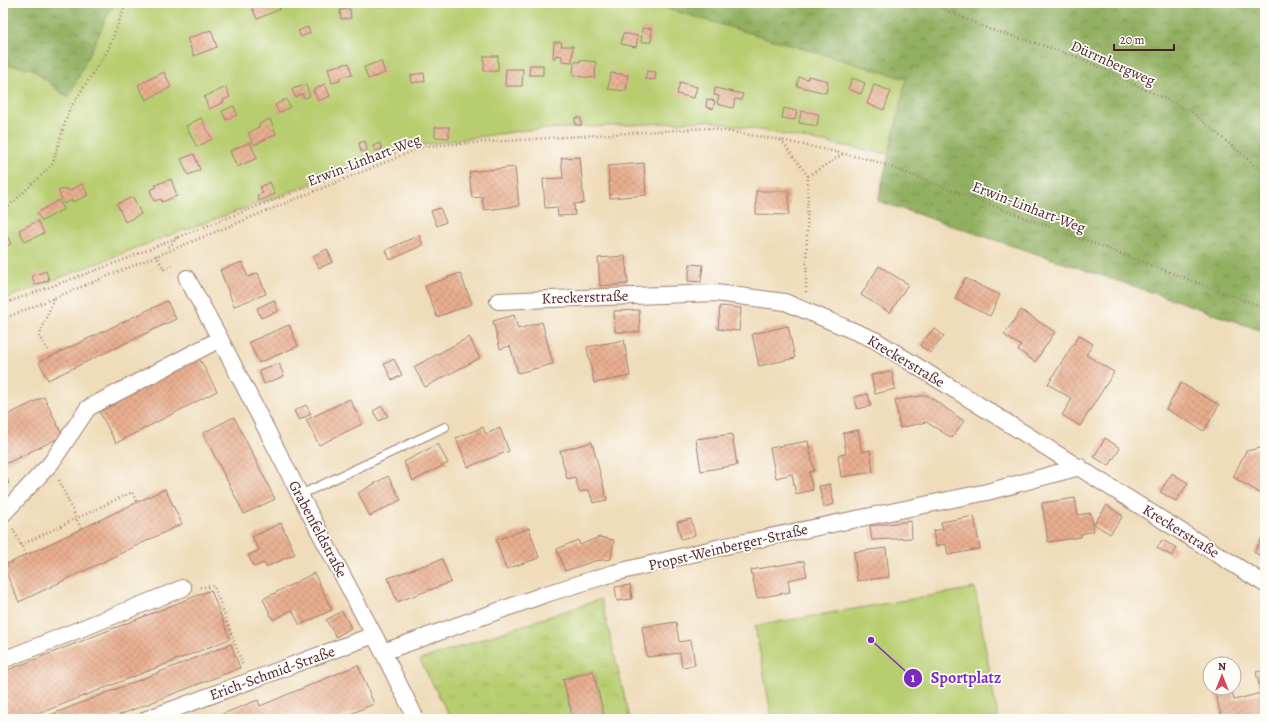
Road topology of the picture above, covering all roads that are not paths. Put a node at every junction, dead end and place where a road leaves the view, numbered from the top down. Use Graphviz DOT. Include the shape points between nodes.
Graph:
graph roads {
  1 [pos="187,278"];
  2 [pos="498,301"];
  3 [pos="220,339"];
  4 [pos="445,427"];
  5 [pos="1080,468"];
  6 [pos="300,495"];
  7 [pos="4,513"];
  8 [pos="1265,584"];
  9 [pos="183,588"];
  10 [pos="374,635"];
  11 [pos="383,652"];
  12 [pos="3,660"];
  13 [pos="147,719"];
  14 [pos="416,719"];
  1 -- 3 [label="street, Grabenfeldstraße"];
  2 -- 5 [label="street, Kreckerstraße" via="716,293 785,302 875,340"];
  3 -- 6 [label="street, Grabenfeldstraße"];
  3 -- 7 [label="street" via="88,408 51,464"];
  4 -- 6 [label="lane"];
  5 -- 8 [label="street, Kreckerstraße"];
  5 -- 11 [label="street, Propst-Weinberger-Straße" via="987,492 721,547 614,573 546,594"];
  6 -- 10 [label="street, Grabenfeldstraße"];
  9 -- 12 [label="street"];
  10 -- 11 [label="street, Grabenfeldstraße"];
  10 -- 13 [label="street, Erich-Schmid-Straße"];
  11 -- 14 [label="street, Grabenfeldstraße"];
}
